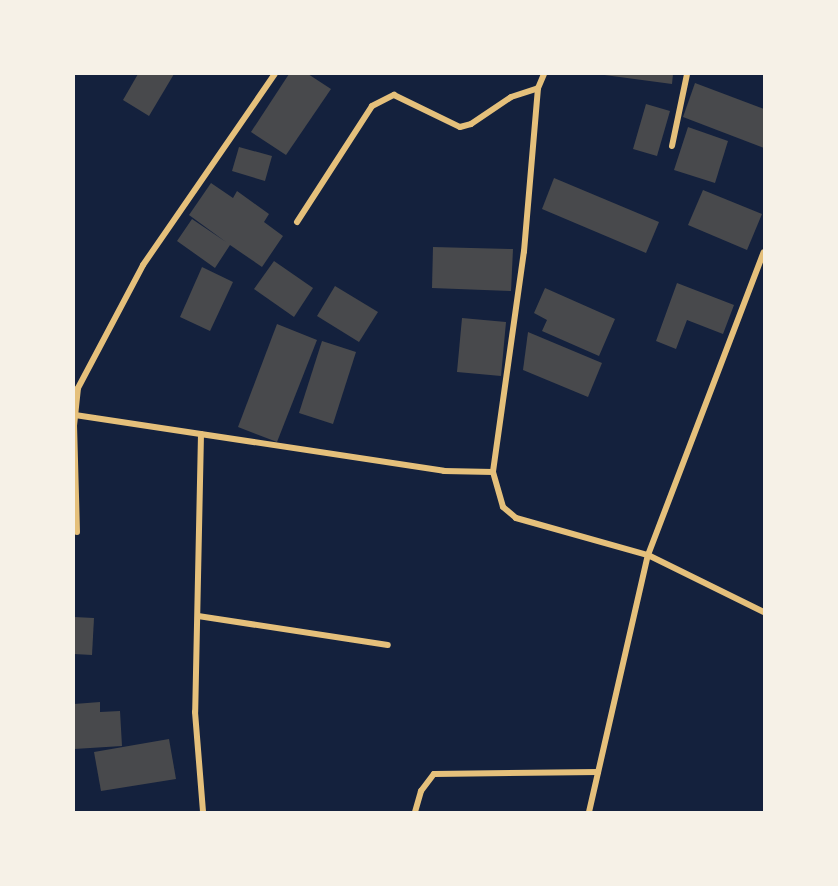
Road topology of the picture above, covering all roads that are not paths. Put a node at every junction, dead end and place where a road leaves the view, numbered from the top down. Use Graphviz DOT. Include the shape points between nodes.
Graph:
graph roads {
  1 [pos="275,74"];
  2 [pos="544,74"];
  3 [pos="687,74"];
  4 [pos="538,88"];
  5 [pos="672,146"];
  6 [pos="297,222"];
  7 [pos="765,252"];
  8 [pos="75,415"];
  9 [pos="201,435"];
  10 [pos="493,472"];
  11 [pos="77,532"];
  12 [pos="648,555"];
  13 [pos="765,612"];
  14 [pos="198,616"];
  15 [pos="388,645"];
  16 [pos="597,772"];
  17 [pos="203,813"];
  18 [pos="415,813"];
  19 [pos="589,813"];
  1 -- 8 [label="street" via="143,265 78,388"];
  2 -- 4 [label="street"];
  3 -- 5 [label="street"];
  4 -- 6 [label="street" via="511,97 460,127 394,95 372,106"];
  4 -- 10 [label="street" via="524,251"];
  7 -- 12 [label="street"];
  8 -- 9 [label="street"];
  8 -- 11 [label="street"];
  9 -- 10 [label="street" via="444,471"];
  9 -- 14 [label="street"];
  10 -- 12 [label="street" via="507,513"];
  12 -- 13 [label="street"];
  12 -- 16 [label="street"];
  14 -- 15 [label="street"];
  14 -- 17 [label="street" via="195,711"];
  16 -- 18 [label="street" via="434,774 421,791"];
  16 -- 19 [label="street"];
}
